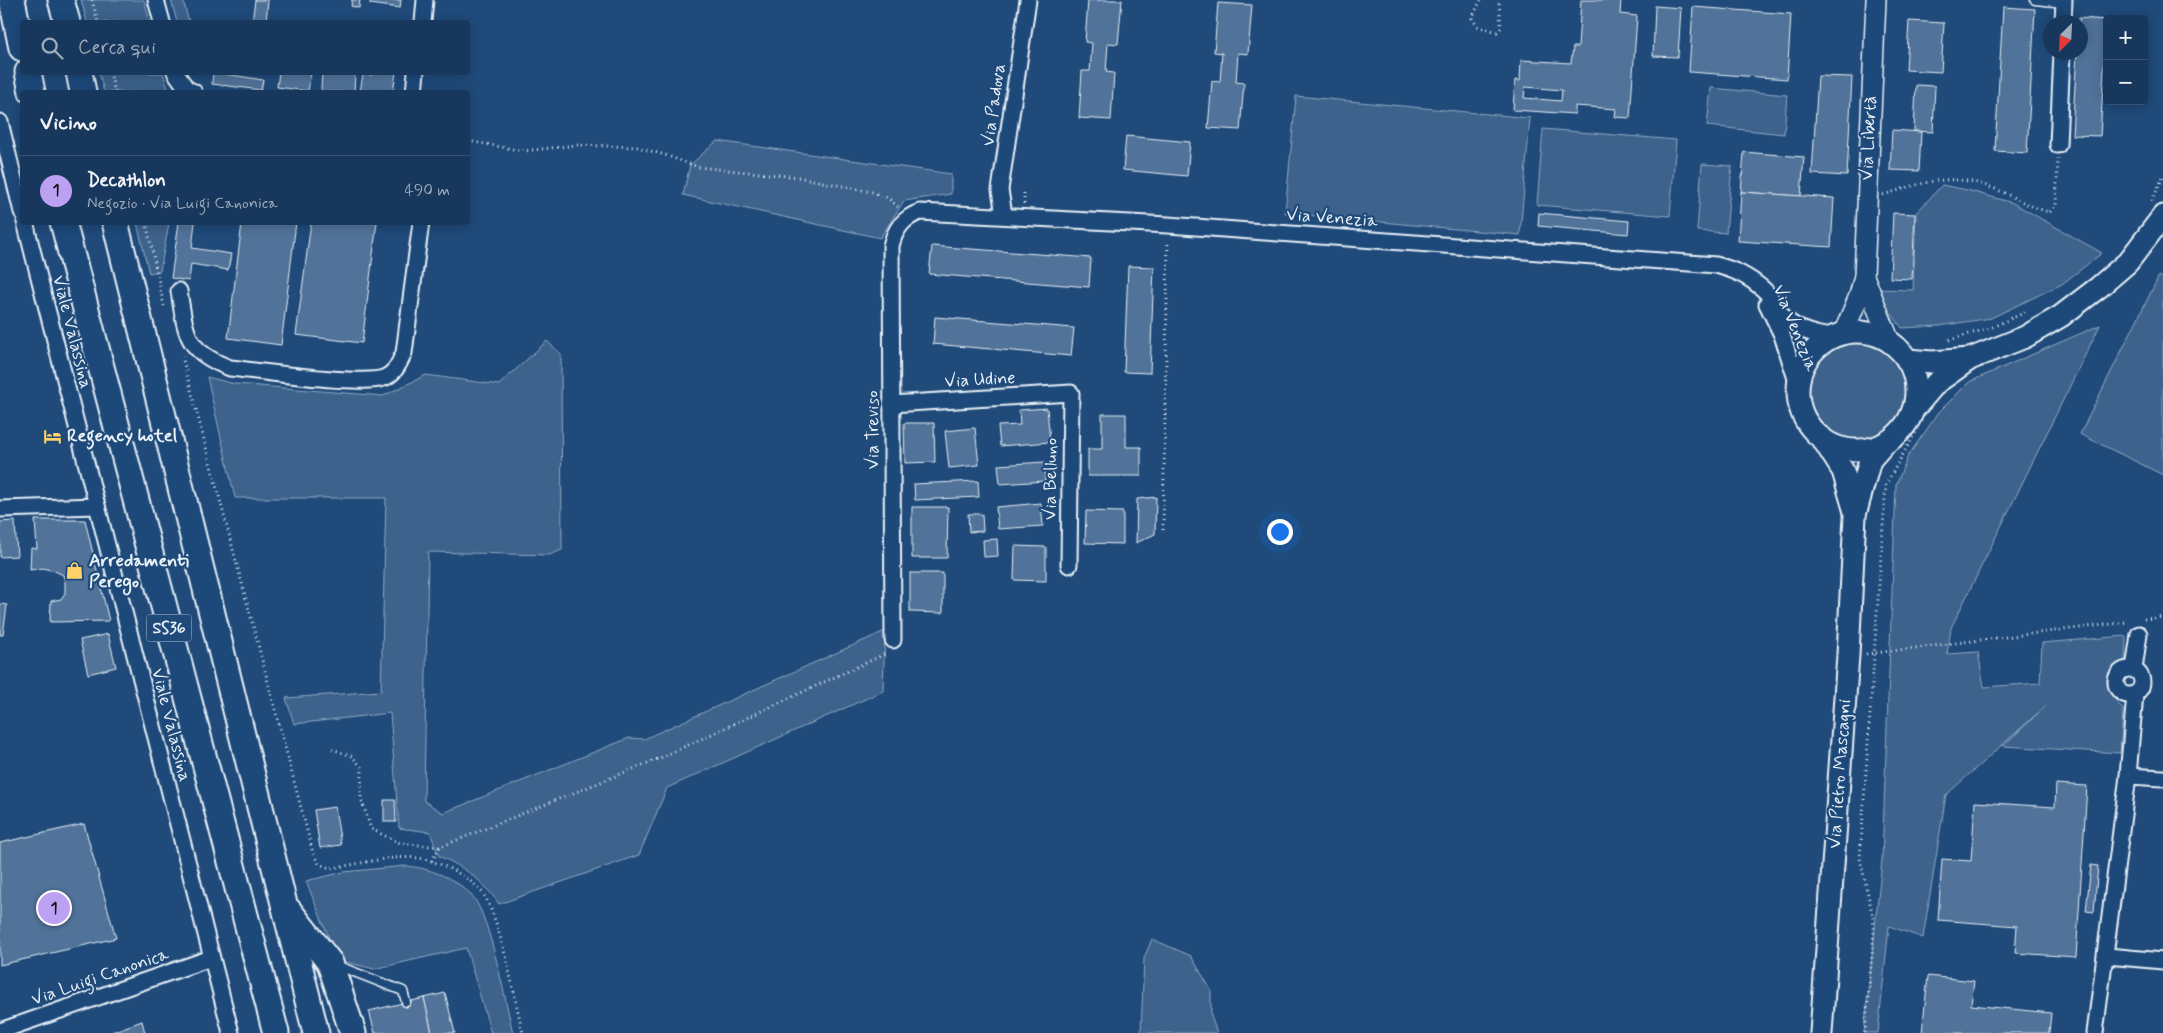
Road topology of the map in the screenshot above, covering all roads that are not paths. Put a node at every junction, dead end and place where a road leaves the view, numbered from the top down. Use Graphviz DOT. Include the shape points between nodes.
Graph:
graph roads {
  1 [pos="12,0"];
  2 [pos="61,0"];
  3 [pos="156,0"];
  4 [pos="426,0"];
  5 [pos="1028,0"];
  6 [pos="1876,0"];
  7 [pos="2035,0"];
  8 [pos="2064,2"];
  9 [pos="2063,15"];
  10 [pos="66,20"];
  11 [pos="161,20"];
  12 [pos="423,20"];
  13 [pos="20,38"];
  14 [pos="2062,60"];
  15 [pos="29,75"];
  16 [pos="80,75"];
  17 [pos="177,75"];
  18 [pos="416,75"];
  19 [pos="32,90"];
  20 [pos="84,90"];
  21 [pos="188,90"];
  22 [pos="414,90"];
  23 [pos="0,122"];
  24 [pos="2058,145"];
  25 [pos="20,204"];
  26 [pos="2156,211"];
  27 [pos="1004,215"];
  28 [pos="905,220"];
  29 [pos="26,225"];
  30 [pos="64,225"];
  31 [pos="116,225"];
  32 [pos="421,225"];
  33 [pos="1864,276"];
  34 [pos="1758,285"];
  35 [pos="179,291"];
  36 [pos="1838,336"];
  37 [pos="1891,344"];
  38 [pos="1970,359"];
  39 [pos="1907,360"];
  40 [pos="1798,385"];
  41 [pos="1072,393"];
  42 [pos="891,404"];
  43 [pos="1918,416"];
  44 [pos="1822,438"];
  45 [pos="1885,443"];
  46 [pos="97,506"];
  47 [pos="0,509"];
  48 [pos="1855,514"];
  49 [pos="1069,565"];
  50 [pos="2139,634"];
  51 [pos="893,640"];
  52 [pos="2134,669"];
  53 [pos="2135,694"];
  54 [pos="2128,776"];
  55 [pos="2163,778"];
  56 [pos="283,903"];
  57 [pos="2107,956"];
  58 [pos="211,958"];
  59 [pos="2163,961"];
  60 [pos="330,963"];
  61 [pos="267,999"];
  62 [pos="406,1002"];
  63 [pos="0,1031"];
  64 [pos="230,1033"];
  65 [pos="272,1033"];
  66 [pos="276,1033"];
  67 [pos="316,1033"];
  68 [pos="353,1033"];
  69 [pos="1821,1033"];
  70 [pos="2095,1033"];
  1 -- 13 [label="highway"];
  2 -- 10 [label="highway"];
  3 -- 11 [label="street"];
  4 -- 12 [label="street"];
  5 -- 27 [label="street, Via Padova" via="1000,190"];
  6 -- 33 [label="street, Via Libertà"];
  7 -- 8 [label="lane"];
  8 -- 9 [label="street"];
  14 -- 24 [label="street"];
  15 -- 19 [label="highway"];
  16 -- 20 [label="highway"];
  17 -- 21 [label="street"];
  18 -- 22 [label="street"];
  23 -- 25 [label="street"];
  26 -- 38 [label="main road" via="2128,262 2061,316 2025,337"];
  27 -- 28 [label="street, Via Venezia" via="920,212"];
  27 -- 34 [label="street, Via Venezia" via="1716,264 1740,271"];
  28 -- 42 [label="street, Via Treviso" via="894,235 891,246"];
  29 -- 46 [label="street, Viale Valassina"];
  30 -- 61 [label="highway, SS36"];
  31 -- 56 [label="highway, SS36"];
  32 -- 35 [label="street" via="404,353 396,369 385,377 370,381 230,368 213,362 195,349 186,331"];
  33 -- 36 [label="street, Via Libertà" via="1859,296"];
  33 -- 37 [label="street, Via Libertà"];
  34 -- 36 [label="street, Via Venezia" via="1791,323 1817,335"];
  34 -- 40 [label="street, Via Venezia" via="1782,336"];
  36 -- 37 [label="main road" via="1868,333"];
  36 -- 40 [label="main road" via="1809,357"];
  37 -- 39 [label="main road"];
  38 -- 39 [label="main road"];
  38 -- 43 [label="main road" via="1936,383"];
  39 -- 43 [label="main road" via="1915,379"];
  40 -- 44 [label="main road" via="1799,403 1806,420"];
  41 -- 42 [label="street, Via Udine"];
  41 -- 49 [label="street, Via Belluno"];
  42 -- 51 [label="street, Via Treviso"];
  43 -- 45 [label="main road"];
  44 -- 45 [label="main road" via="1839,447 1859,450"];
  44 -- 48 [label="main road, Via Pietro Mascagni" via="1843,471"];
  45 -- 48 [label="main road, Via Pietro Mascagni" via="1870,460"];
  46 -- 47 [label="street"];
  46 -- 58 [label="street, Viale Valassina"];
  48 -- 69 [label="main road, Via Pietro Mascagni"];
  50 -- 52 [label="street"];
  52 -- 53 [label="street" via="2142,681"];
  52 -- 53 [label="street" via="2126,668 2115,679 2121,693"];
  53 -- 54 [label="street"];
  54 -- 55 [label="street"];
  54 -- 57 [label="street"];
  56 -- 60 [label="highway"];
  56 -- 67 [label="highway, SS36"];
  57 -- 59 [label="street"];
  57 -- 70 [label="street"];
  58 -- 63 [label="street, Via Luigi Canonica"];
  58 -- 64 [label="street, Viale Valassina"];
  60 -- 62 [label="lane" via="402,991"];
  60 -- 68 [label="highway"];
  61 -- 65 [label="highway"];
  61 -- 66 [label="highway, SS36"];
}
